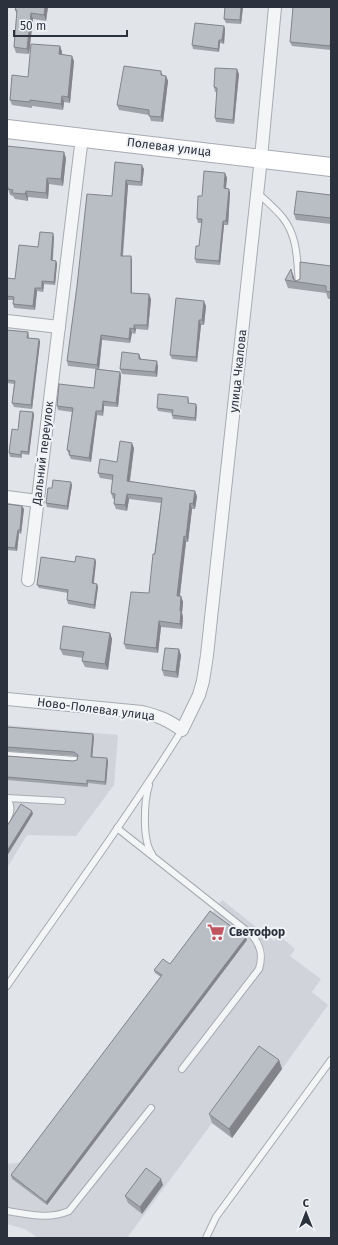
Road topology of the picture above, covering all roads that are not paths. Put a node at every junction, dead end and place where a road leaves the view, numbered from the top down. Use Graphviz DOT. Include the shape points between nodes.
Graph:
graph roads {
  1 [pos="276,7"];
  2 [pos="7,129"];
  3 [pos="82,137"];
  4 [pos="261,158"];
  5 [pos="331,167"];
  6 [pos="257,193"];
  7 [pos="299,284"];
  8 [pos="7,322"];
  9 [pos="59,327"];
  10 [pos="7,497"];
  11 [pos="37,500"];
  12 [pos="28,580"];
  13 [pos="7,699"];
  14 [pos="182,730"];
  15 [pos="7,755"];
  16 [pos="75,760"];
  17 [pos="151,778"];
  18 [pos="7,798"];
  19 [pos="62,801"];
  20 [pos="7,820"];
  21 [pos="117,828"];
  22 [pos="155,858"];
  23 [pos="7,986"];
  24 [pos="331,1060"];
  25 [pos="182,1069"];
  26 [pos="151,1108"];
  27 [pos="7,1211"];
  28 [pos="206,1238"];
  1 -- 4 [label="street, улица Чкалова"];
  2 -- 3 [label="main road, Полевая улица"];
  3 -- 4 [label="main road, Полевая улица"];
  3 -- 9 [label="street, Дальний переулок"];
  4 -- 5 [label="main road, Полевая улица"];
  4 -- 6 [label="street, улица Чкалова"];
  6 -- 7 [label="lane" via="282,217 292,234 297,252"];
  6 -- 14 [label="street, улица Чкалова" via="205,668 199,695"];
  8 -- 9 [label="street"];
  9 -- 11 [label="street, Дальний переулок"];
  10 -- 11 [label="street"];
  11 -- 12 [label="street, Дальний переулок"];
  13 -- 14 [label="street, Ново-Полевая улица" via="142,712 169,720"];
  14 -- 17 [label="lane"];
  15 -- 16 [label="lane"];
  17 -- 21 [label="lane"];
  17 -- 22 [label="lane" via="146,799 145,830 148,846"];
  18 -- 19 [label="lane"];
  18 -- 20 [label="lane" via="11,804"];
  21 -- 22 [label="lane"];
  21 -- 23 [label="lane"];
  22 -- 25 [label="lane" via="252,935 258,941 261,952 259,969"];
  24 -- 28 [label="lane" via="216,1217"];
  26 -- 27 [label="lane" via="69,1211 50,1216"];
}
